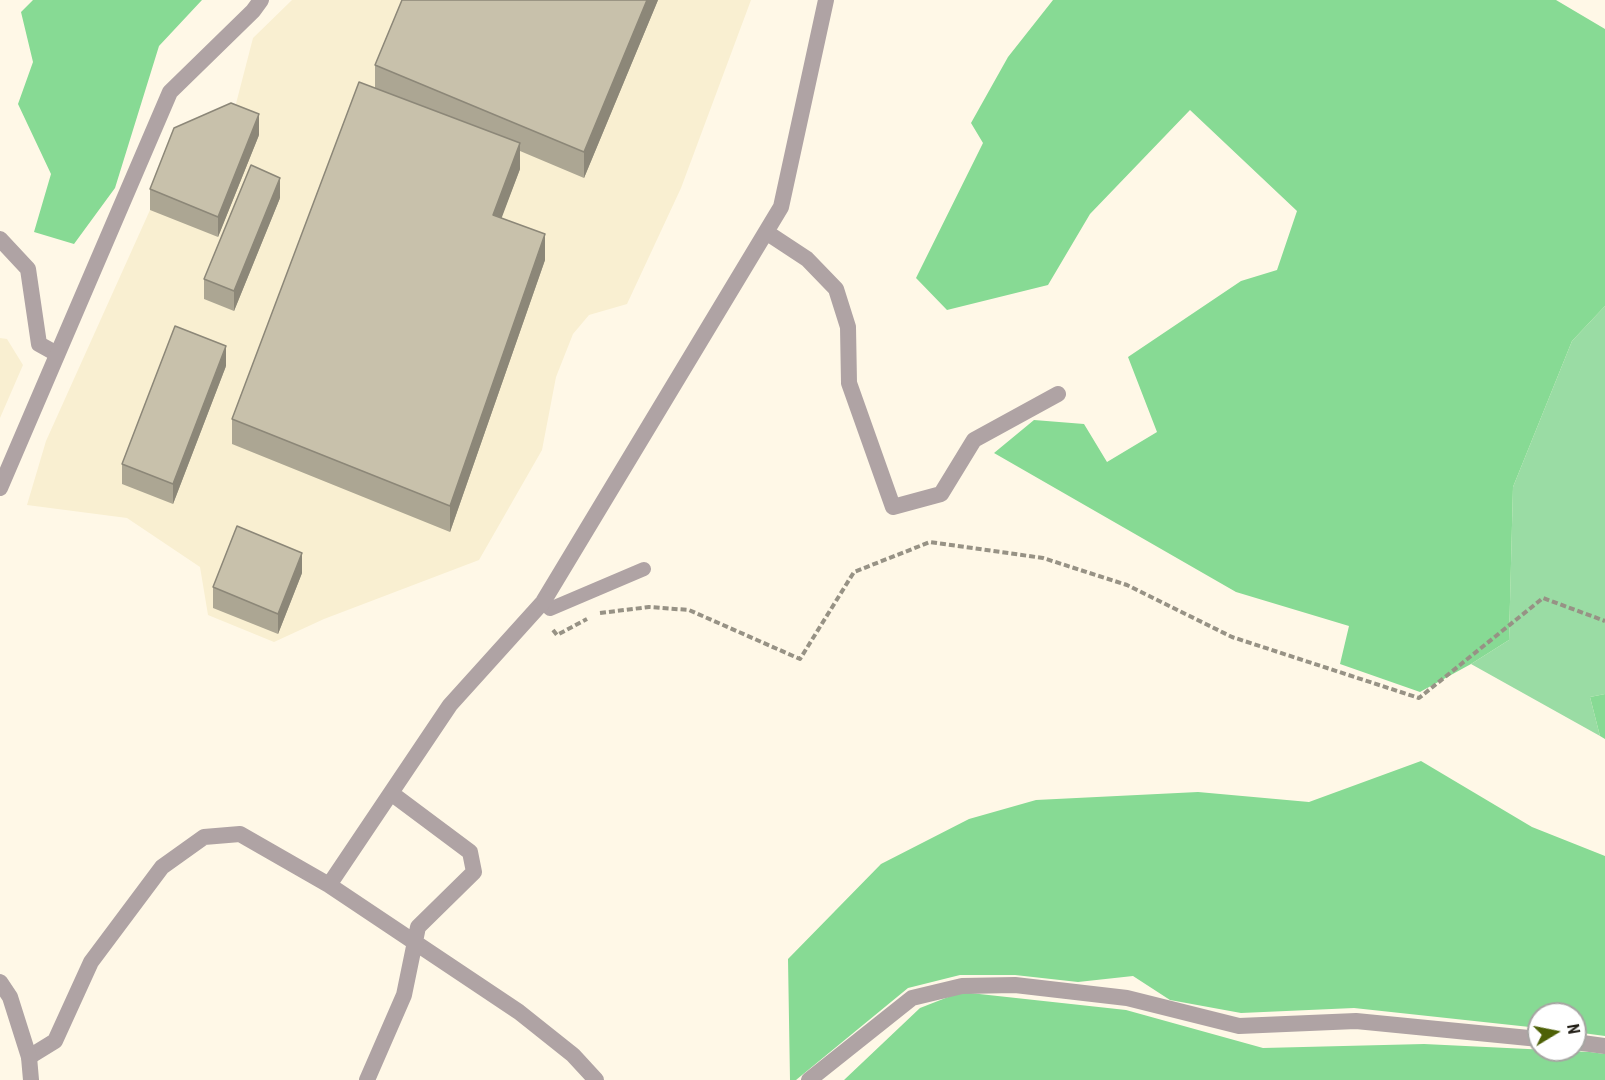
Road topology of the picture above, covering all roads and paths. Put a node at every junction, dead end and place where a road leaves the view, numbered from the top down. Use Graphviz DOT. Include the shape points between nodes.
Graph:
graph roads {
  1 [pos="261,0"];
  2 [pos="826,0"];
  3 [pos="766,232"];
  4 [pos="0,239"];
  5 [pos="57,354"];
  6 [pos="1058,394"];
  7 [pos="0,488"];
  8 [pos="644,569"];
  9 [pos="546,605"];
  10 [pos="598,613"];
  11 [pos="588,619"];
  12 [pos="1605,621"];
  13 [pos="391,793"];
  14 [pos="330,885"];
  15 [pos="416,943"];
  16 [pos="0,982"];
  17 [pos="1527,1038"];
  18 [pos="1587,1044"];
  19 [pos="1605,1046"];
  20 [pos="29,1057"];
  21 [pos="31,1080"];
  22 [pos="367,1080"];
  23 [pos="596,1080"];
  24 [pos="809,1080"];
  1 -- 5 [label="street" via="170,92"];
  2 -- 3 [label="street" via="781,207"];
  3 -- 6 [label="street" via="807,259 836,289 848,327 849,383 894,507 941,494 974,440"];
  3 -- 9 [label="street"];
  4 -- 5 [label="street" via="28,269 39,344"];
  5 -- 7 [label="street"];
  8 -- 9 [label="lane"];
  9 -- 11 [label="path" via="550,626 557,634"];
  9 -- 13 [label="street" via="450,705"];
  10 -- 12 [label="path" via="649,607 689,610 800,659 854,572 930,542 1042,558 1074,568 1127,585 1232,637 1419,698 1543,598"];
  13 -- 14 [label="street"];
  13 -- 15 [label="street" via="470,852 474,872 418,927"];
  14 -- 15 [label="street"];
  14 -- 20 [label="street" via="240,834 204,837 162,867 92,962 55,1041"];
  15 -- 22 [label="street" via="404,996"];
  15 -- 23 [label="street" via="519,1012 573,1055"];
  16 -- 20 [label="street" via="10,997"];
  17 -- 24 [label="street" via="1356,1021 1239,1026 1127,998 1014,986 962,986 912,998"];
  18 -- 19 [label="street"];
  20 -- 21 [label="street"];
}
